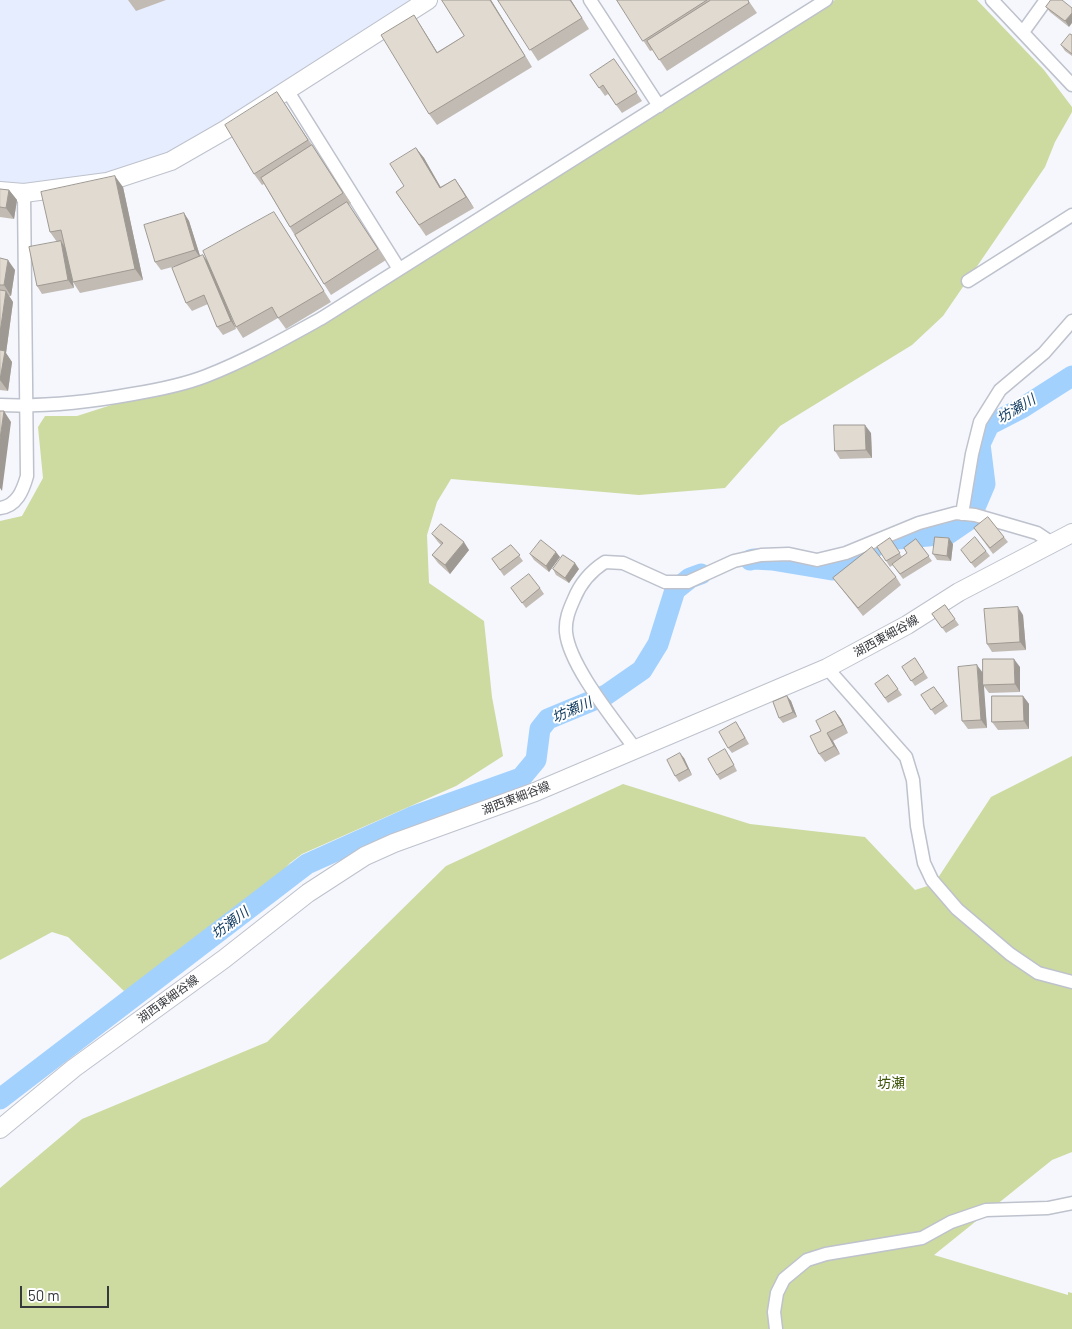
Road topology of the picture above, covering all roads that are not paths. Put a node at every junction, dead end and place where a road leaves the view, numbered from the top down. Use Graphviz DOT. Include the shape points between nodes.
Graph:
graph roads {
  1 [pos="428,0"];
  2 [pos="590,0"];
  3 [pos="826,0"];
  4 [pos="992,0"];
  5 [pos="1046,0"];
  6 [pos="1023,32"];
  7 [pos="1072,84"];
  8 [pos="287,90"];
  9 [pos="659,106"];
  10 [pos="0,191"];
  11 [pos="24,193"];
  12 [pos="1072,214"];
  13 [pos="399,269"];
  14 [pos="968,282"];
  15 [pos="1072,321"];
  16 [pos="0,405"];
  17 [pos="27,406"];
  18 [pos="0,508"];
  19 [pos="962,514"];
  20 [pos="1072,533"];
  21 [pos="1052,543"];
  22 [pos="827,668"];
  23 [pos="636,750"];
  24 [pos="1072,982"];
  25 [pos="0,1129"];
  26 [pos="1072,1203"];
  27 [pos="776,1329"];
  1 -- 8 [label="main road"];
  2 -- 9 [label="street"];
  3 -- 9 [label="street"];
  4 -- 6 [label="street"];
  5 -- 6 [label="street"];
  6 -- 7 [label="street"];
  8 -- 11 [label="main road" via="171,161 107,182"];
  8 -- 13 [label="street"];
  9 -- 13 [label="street"];
  10 -- 11 [label="main road"];
  11 -- 17 [label="street"];
  12 -- 14 [label="street"];
  13 -- 17 [label="street" via="322,318 262,351 205,376 94,401"];
  15 -- 19 [label="street" via="1044,353 1000,390 980,422"];
  16 -- 17 [label="street"];
  17 -- 18 [label="street" via="27,476 24,488 17,500"];
  19 -- 21 [label="street" via="997,520 1036,533"];
  19 -- 23 [label="street" via="919,524 817,560 789,554 761,555 734,561 688,582 665,582 616,561 598,566 578,590 568,613 567,640 593,691"];
  20 -- 21 [label="main road, 湖西東細谷線"];
  21 -- 22 [label="main road, 湖西東細谷線"];
  22 -- 23 [label="main road, 湖西東細谷線"];
  22 -- 24 [label="street" via="906,757 913,780 916,826 924,863 932,880 957,909 1010,954 1038,973"];
  23 -- 25 [label="main road, 湖西東細谷線" via="365,856 308,893 74,1068"];
  26 -- 27 [label="street" via="1048,1208 986,1210 951,1222 922,1238 808,1260 784,1279 777,1293"];
}
